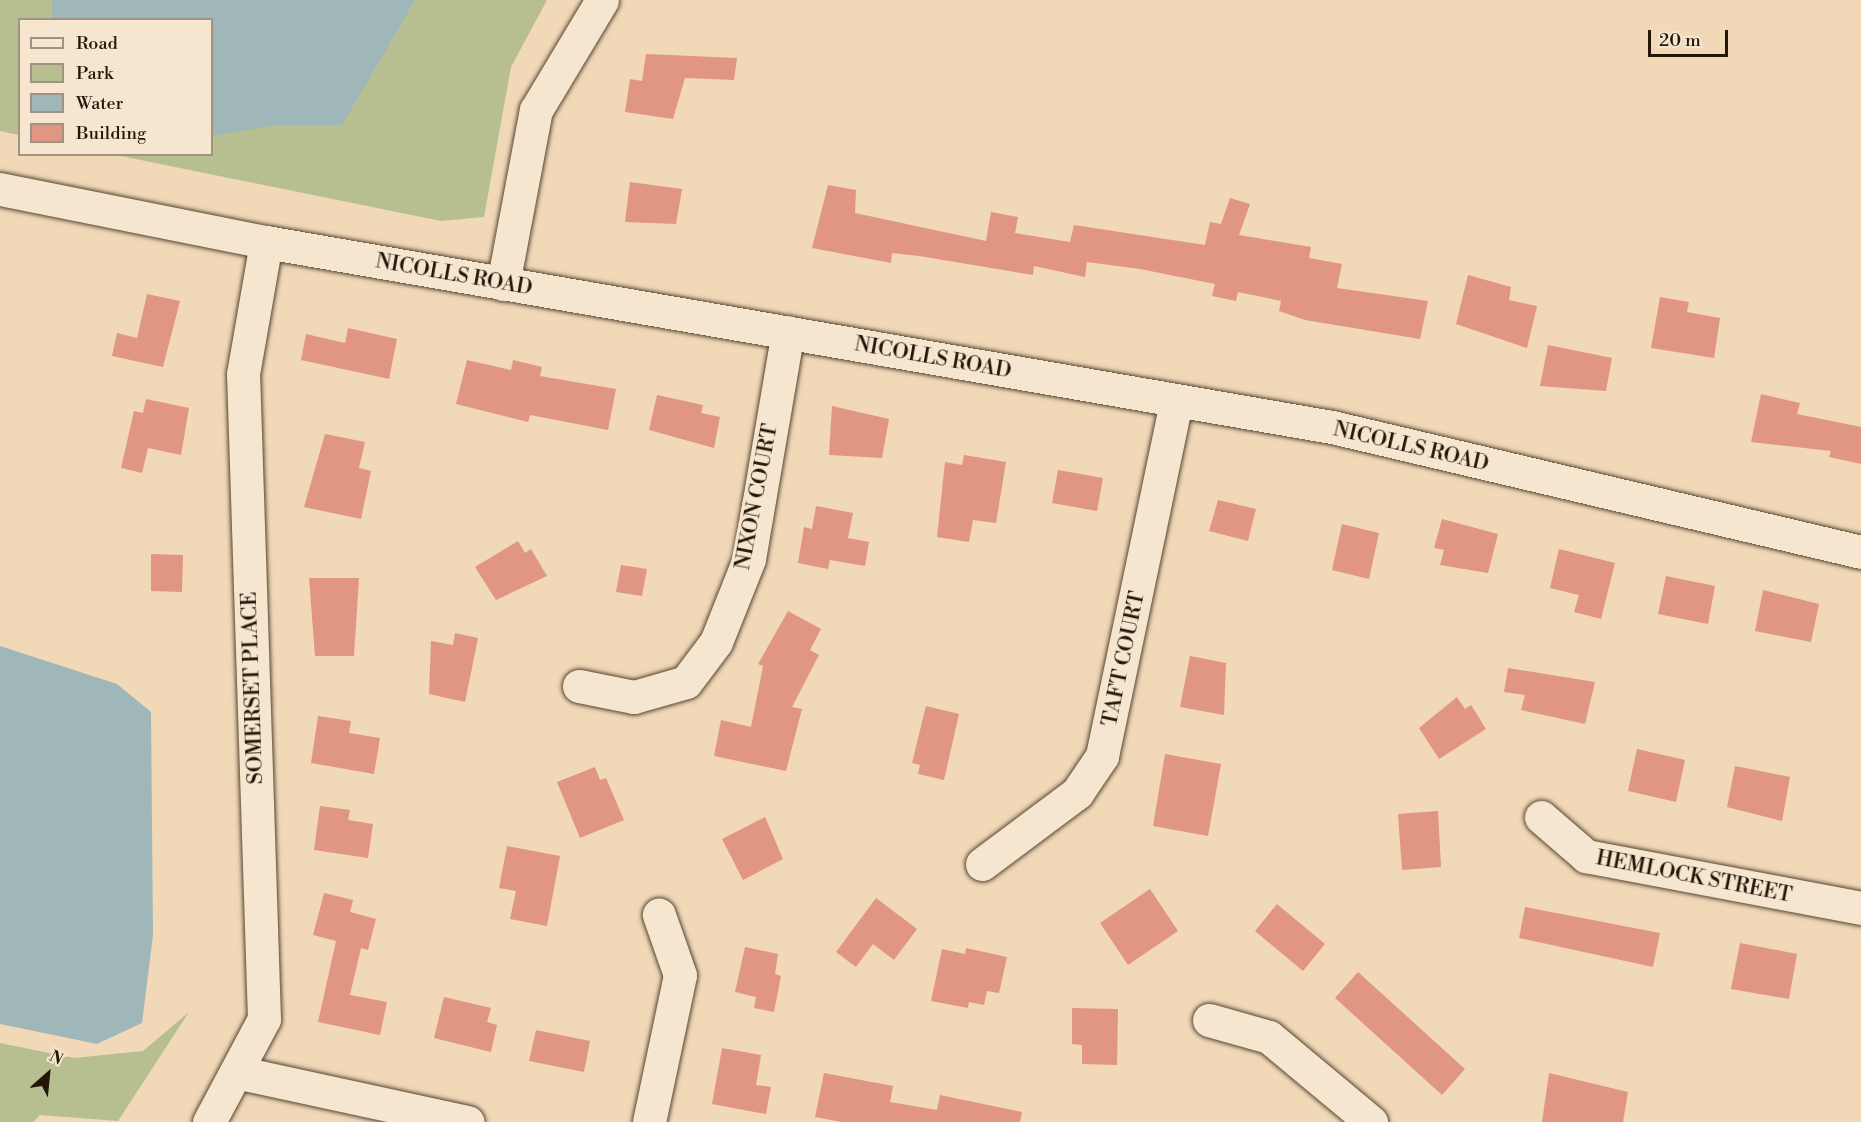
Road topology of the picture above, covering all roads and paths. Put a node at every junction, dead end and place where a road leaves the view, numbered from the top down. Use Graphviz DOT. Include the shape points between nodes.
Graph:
graph roads {
  1 [pos="602,0"];
  2 [pos="0,189"];
  3 [pos="266,242"];
  4 [pos="503,284"];
  5 [pos="788,332"];
  6 [pos="1176,401"];
  7 [pos="1861,552"];
  8 [pos="579,686"];
  9 [pos="1541,817"];
  10 [pos="982,864"];
  11 [pos="1861,908"];
  12 [pos="659,915"];
  13 [pos="1209,1020"];
  14 [pos="236,1072"];
  15 [pos="209,1122"];
  16 [pos="468,1122"];
  17 [pos="649,1122"];
  18 [pos="1371,1122"];
  1 -- 4 [label="street" via="536,110"];
  2 -- 3 [label="street, NICOLLS ROAD"];
  3 -- 4 [label="street, NICOLLS ROAD"];
  3 -- 14 [label="street, SOMERSET PLACE" via="243,374 264,1019"];
  4 -- 5 [label="street, NICOLLS ROAD"];
  5 -- 6 [label="street, NICOLLS ROAD"];
  5 -- 8 [label="street, NIXON COURT" via="749,559 716,642 686,682 634,697"];
  6 -- 7 [label="street, NICOLLS ROAD" via="1332,427"];
  6 -- 10 [label="street, TAFT COURT" via="1102,756 1077,793"];
  9 -- 11 [label="street, HEMLOCK STREET" via="1586,856"];
  12 -- 17 [label="street" via="680,975"];
  13 -- 18 [label="street" via="1242,1025 1269,1037"];
  14 -- 15 [label="street, SOMERSET PLACE"];
  14 -- 16 [label="street"];
}
